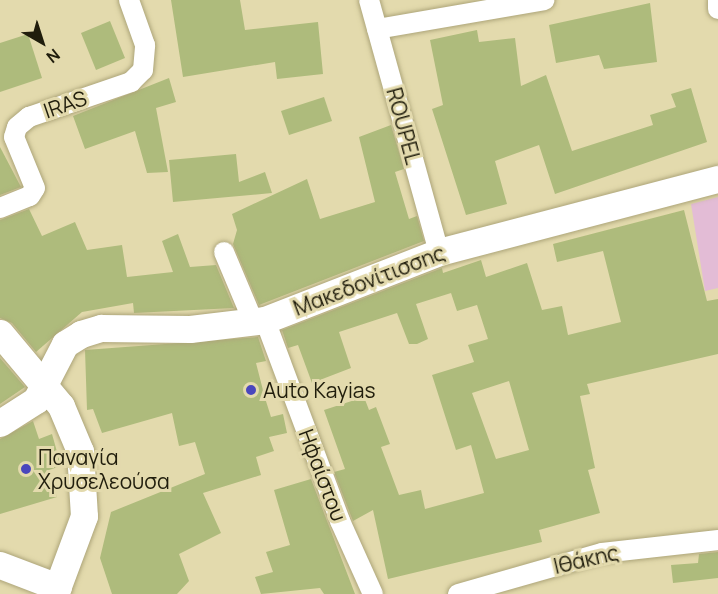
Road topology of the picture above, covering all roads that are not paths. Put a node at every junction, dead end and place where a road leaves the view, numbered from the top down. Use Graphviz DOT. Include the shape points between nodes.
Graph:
graph roads {
  1 [pos="129,0"];
  2 [pos="369,0"];
  3 [pos="545,0"];
  4 [pos="718,0"];
  5 [pos="718,9"];
  6 [pos="378,29"];
  7 [pos="718,179"];
  8 [pos="0,208"];
  9 [pos="224,252"];
  10 [pos="439,252"];
  11 [pos="260,320"];
  12 [pos="0,333"];
  13 [pos="47,388"];
  14 [pos="0,423"];
  15 [pos="718,540"];
  16 [pos="0,565"];
  17 [pos="62,592"];
  18 [pos="373,594"];
  19 [pos="458,594"];
  1 -- 8 [label="street, IRAS" via="145,45 144,70 131,82 29,117 17,127 14,137 35,188 30,196"];
  2 -- 6 [label="street, ROUPEL"];
  3 -- 6 [label="street"];
  4 -- 5 [label="street"];
  6 -- 10 [label="street, ROUPEL"];
  7 -- 10 [label="main road, Μακεδονίτισσης"];
  9 -- 11 [label="street, Ηφαίστου"];
  10 -- 11 [label="main road, Μακεδονίτισσης"];
  11 -- 13 [label="main road, Μακεδονίτισσης" via="190,329 101,327 65,344"];
  11 -- 18 [label="street, Ηφαίστου"];
  12 -- 13 [label="main road"];
  13 -- 14 [label="main road"];
  13 -- 17 [label="main road" via="71,423 84,474 84,516"];
  15 -- 19 [label="street, Ιθάκης" via="602,553"];
  16 -- 17 [label="main road"];
}
